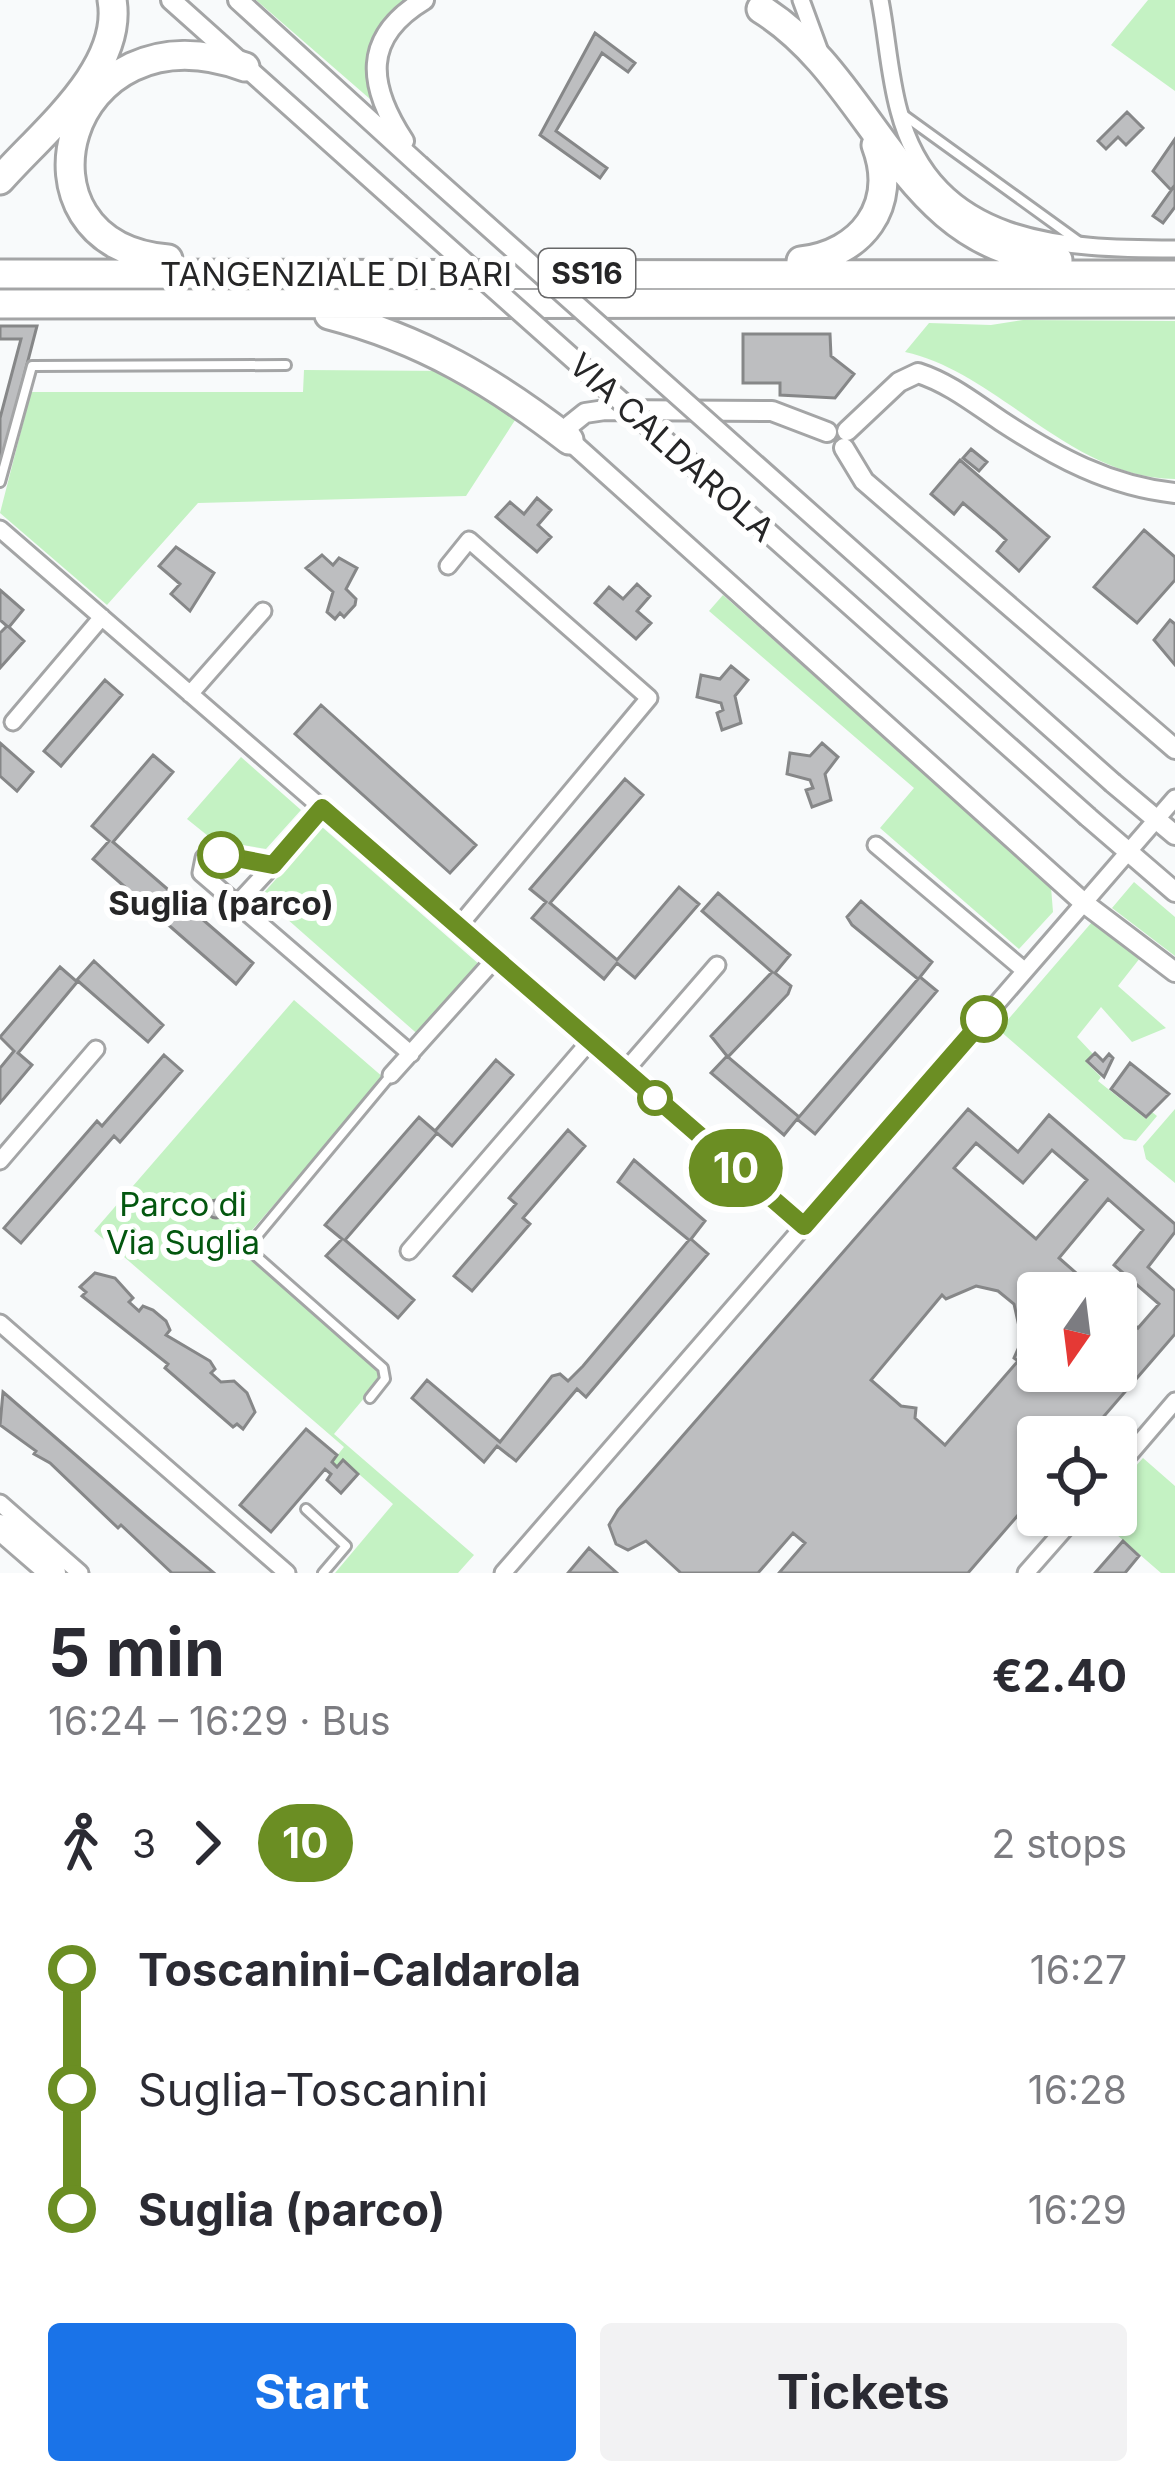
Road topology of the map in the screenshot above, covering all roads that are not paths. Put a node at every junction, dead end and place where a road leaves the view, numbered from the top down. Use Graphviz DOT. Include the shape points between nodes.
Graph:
graph roads {
  1 [pos="112,0"];
  2 [pos="172,0"];
  3 [pos="238,0"];
  4 [pos="424,0"];
  5 [pos="801,0"];
  6 [pos="880,0"];
  7 [pos="758,3"];
  8 [pos="244,67"];
  9 [pos="827,68"];
  10 [pos="899,112"];
  11 [pos="870,130"];
  12 [pos="419,165"];
  13 [pos="0,180"];
  14 [pos="1088,249"];
  15 [pos="701,272"];
  16 [pos="0,274"];
  17 [pos="280,274"];
  18 [pos="1173,285"];
  19 [pos="0,304"];
  20 [pos="291,304"];
  21 [pos="286,365"];
  22 [pos="604,410"];
  23 [pos="840,437"];
  24 [pos="569,440"];
  25 [pos="590,460"];
  26 [pos="0,482"];
  27 [pos="1175,493"];
  28 [pos="0,529"];
  29 [pos="448,566"];
  30 [pos="263,611"];
  31 [pos="102,617"];
  32 [pos="190,694"];
  33 [pos="13,722"];
  34 [pos="1175,749"];
  35 [pos="1175,798"];
  36 [pos="322,808"];
  37 [pos="1156,819"];
  38 [pos="1175,836"];
  39 [pos="876,845"];
  40 [pos="1126,851"];
  41 [pos="273,865"];
  42 [pos="1175,892"];
  43 [pos="1084,903"];
  44 [pos="236,905"];
  45 [pos="458,927"];
  46 [pos="495,959"];
  47 [pos="717,965"];
  48 [pos="1025,970"];
  49 [pos="1175,972"];
  50 [pos="590,1041"];
  51 [pos="97,1049"];
  52 [pos="411,1054"];
  53 [pos="625,1071"];
  54 [pos="391,1075"];
  55 [pos="0,1161"];
  56 [pos="804,1226"];
  57 [pos="409,1251"];
  58 [pos="0,1324"];
  59 [pos="370,1398"];
  60 [pos="1175,1401"];
  61 [pos="1137,1445"];
  62 [pos="306,1509"];
  63 [pos="1,1511"];
  64 [pos="1059,1536"];
  65 [pos="56,1568"];
  66 [pos="80,1573"];
  67 [pos="287,1573"];
  68 [pos="322,1573"];
  69 [pos="503,1573"];
  70 [pos="1026,1573"];
  1 -- 13 [label="highway" via="100,63"];
  2 -- 8 [label="street, VIA CALDAROLA"];
  3 -- 12 [label="street, VIA CALDAROLA"];
  4 -- 12 [label="street" via="390,28 376,79 380,103"];
  5 -- 9 [label="street"];
  6 -- 10 [label="street"];
  7 -- 9 [label="highway"];
  8 -- 17 [label="highway, SS16" via="197,51 162,52 104,76 68,128 66,182 96,233 133,256"];
  8 -- 40 [label="street, VIA CALDAROLA, bridge"];
  9 -- 11 [label="highway"];
  10 -- 14 [label="lane"];
  10 -- 14 [label="street" via="929,172 974,212 1044,244"];
  11 -- 15 [label="highway" via="882,199 851,245 829,258 724,261"];
  11 -- 18 [label="highway" via="938,212 983,240 1023,256"];
  12 -- 37 [label="street, VIA CALDAROLA, bridge"];
  14 -- 18 [label="street"];
  15 -- 17 [label="highway, TANGENZIALE DI BARI / SS16"];
  15 -- 18 [label="highway, TANGENZIALE DI BARI / SS16"];
  16 -- 17 [label="highway, TANGENZIALE DI BARI / SS16"];
  18 -- 20 [label="highway, TANGENZIALE DI BARI / SS16"];
  19 -- 20 [label="highway, TANGENZIALE DI BARI / SS16"];
  20 -- 24 [label="highway, SS16" via="394,332 460,364"];
  21 -- 26 [label="lane" via="32,366"];
  22 -- 23 [label="street" via="772,410"];
  22 -- 24 [label="street" via="570,425"];
  22 -- 25 [label="street" via="584,434"];
  23 -- 27 [label="street" via="918,374 1106,480"];
  23 -- 34 [label="street" via="864,481"];
  24 -- 25 [label="street, VIA CALDAROLA"];
  25 -- 43 [label="street, VIA CALDAROLA"];
  28 -- 31 [label="street"];
  29 -- 45 [label="street" via="469,540 649,698"];
  30 -- 32 [label="street"];
  31 -- 32 [label="street"];
  31 -- 33 [label="street"];
  32 -- 36 [label="street"];
  35 -- 37 [label="street"];
  36 -- 41 [label="street"];
  36 -- 45 [label="street"];
  37 -- 38 [label="street, VIA CALDAROLA"];
  37 -- 40 [label="street"];
  39 -- 48 [label="street"];
  40 -- 42 [label="street, VIA CALDAROLA"];
  40 -- 43 [label="street"];
  41 -- 44 [label="street"];
  41 -- 44 [label="street" via="204,858 201,873"];
  43 -- 48 [label="street"];
  43 -- 49 [label="street, VIA CALDAROLA"];
  44 -- 52 [label="street"];
  45 -- 46 [label="street"];
  46 -- 50 [label="street"];
  46 -- 52 [label="street"];
  47 -- 53 [label="street"];
  48 -- 56 [label="street"];
  50 -- 53 [label="street"];
  50 -- 57 [label="street"];
  51 -- 55 [label="street"];
  52 -- 54 [label="street"];
  53 -- 56 [label="street"];
  54 -- 59 [label="lane" via="247,1248 383,1368 385,1379"];
  56 -- 69 [label="street"];
  58 -- 67 [label="street"];
  60 -- 61 [label="street"];
  62 -- 68 [label="lane" via="346,1546"];
  63 -- 65 [label="main road"];
  64 -- 70 [label="street"];
  65 -- 66 [label="street"];
}
